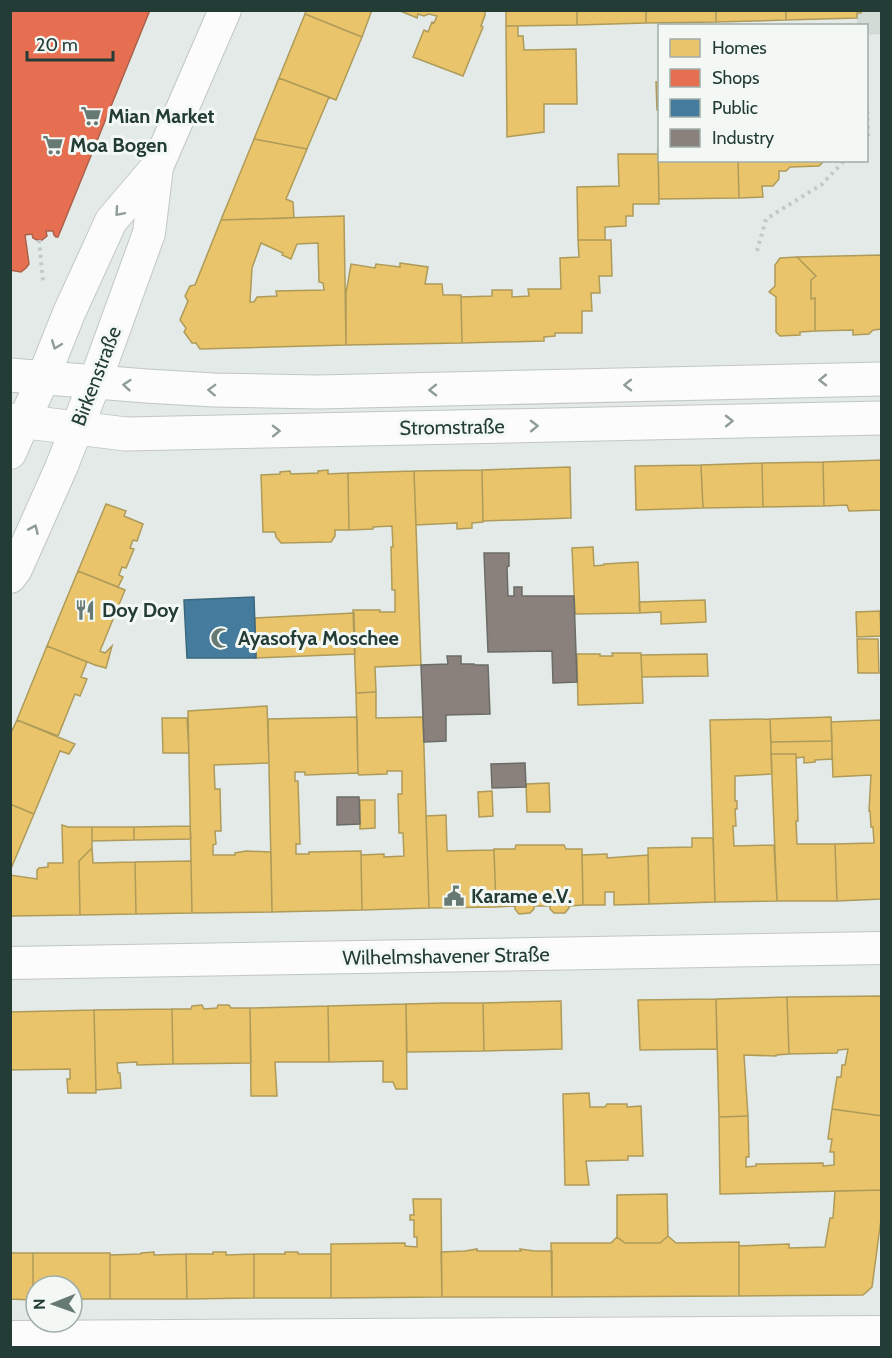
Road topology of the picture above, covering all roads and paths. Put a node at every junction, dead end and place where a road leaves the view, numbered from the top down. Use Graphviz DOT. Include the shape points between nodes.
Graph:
graph roads {
  1 [pos="225,10"];
  2 [pos="843,162"];
  3 [pos="157,167"];
  4 [pos="39,240"];
  5 [pos="757,251"];
  6 [pos="43,281"];
  7 [pos="10,375"];
  8 [pos="43,378"];
  9 [pos="882,379"];
  10 [pos="94,382"];
  11 [pos="882,418"];
  12 [pos="17,421"];
  13 [pos="76,428"];
  14 [pos="10,453"];
  15 [pos="10,577"];
  16 [pos="882,948"];
  17 [pos="10,963"];
  18 [pos="882,1332"];
  19 [pos="10,1337"];
  1 -- 3 [label="street, Birkenstraße"];
  2 -- 5 [label="path" via="821,185 766,219"];
  3 -- 8 [label="street, Birkenstraße, one-way" via="111,222"];
  3 -- 10 [label="street, Birkenstraße" via="149,233"];
  4 -- 6 [label="path"];
  7 -- 8 [label="main road, Stromstraße"];
  8 -- 10 [label="main road, Stromstraße"];
  8 -- 12 [label="street, Birkenstraße"];
  9 -- 10 [label="main road, Stromstraße, one-way" via="318,392"];
  10 -- 13 [label="street, Birkenstraße"];
  13 -- 11 [label="main road, Stromstraße, one-way" via="126,434"];
  12 -- 13 [label="main road, Stromstraße"];
  12 -- 14 [label="street, Birkenstraße"];
  15 -- 13 [label="street, Birkenstraße, one-way"];
  16 -- 17 [label="street, Wilhelmshavener Straße"];
  18 -- 19 [label="street"];
}
